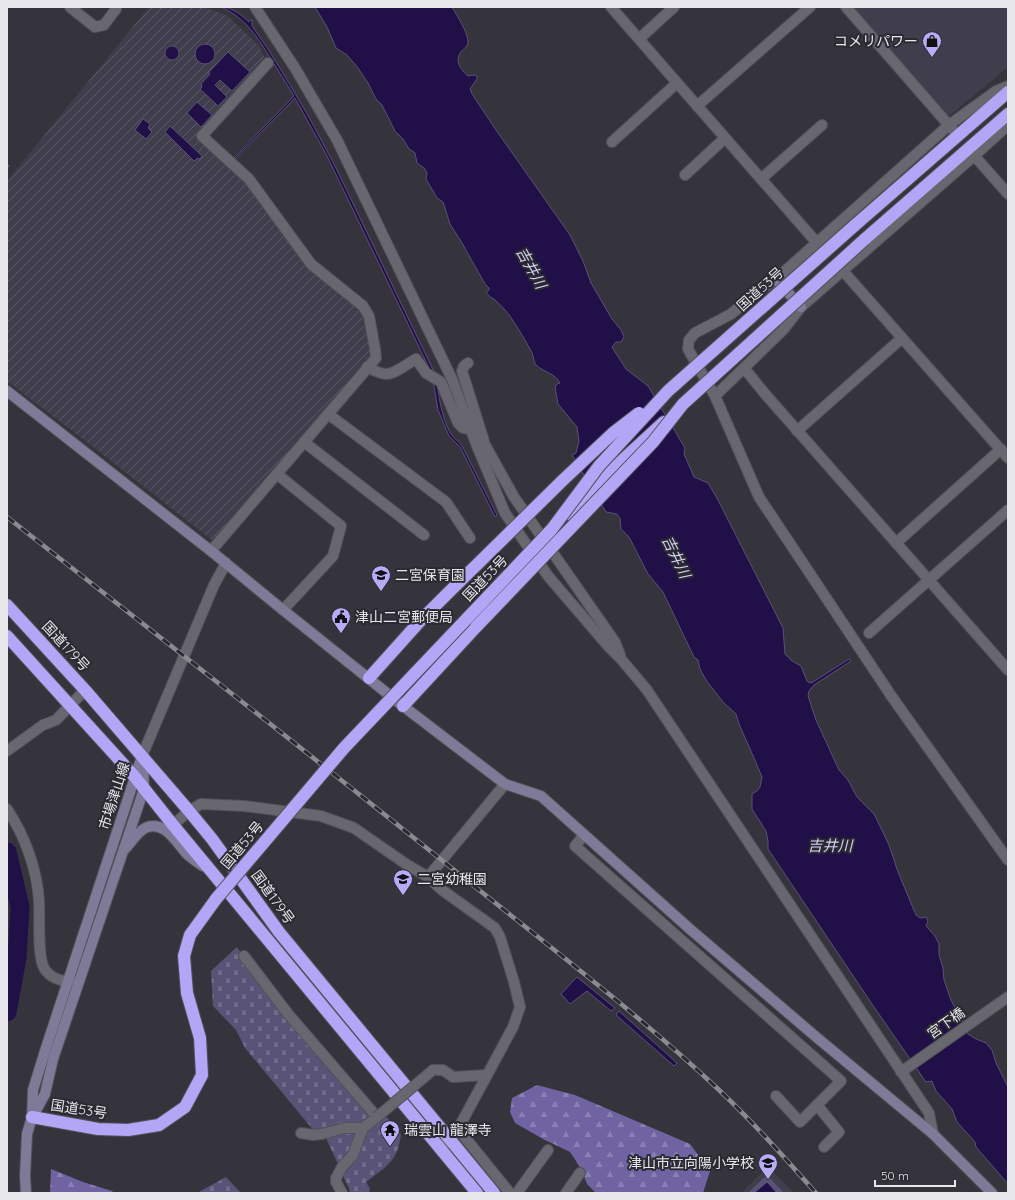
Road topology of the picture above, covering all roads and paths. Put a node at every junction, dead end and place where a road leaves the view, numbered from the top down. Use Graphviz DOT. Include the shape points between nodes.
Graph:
graph roads {
  1 [pos="70,7"];
  2 [pos="115,7"];
  3 [pos="255,7"];
  4 [pos="611,7"];
  5 [pos="674,7"];
  6 [pos="810,7"];
  7 [pos="846,7"];
  8 [pos="639,39"];
  9 [pos="268,63"];
  10 [pos="677,83"];
  11 [pos="1008,86"];
  12 [pos="1008,92"];
  13 [pos="697,106"];
  14 [pos="1008,106"];
  15 [pos="1008,114"];
  16 [pos="822,125"];
  17 [pos="950,125"];
  18 [pos="1008,125"];
  19 [pos="958,136"];
  20 [pos="725,138"];
  21 [pos="612,142"];
  22 [pos="971,152"];
  23 [pos="685,175"];
  24 [pos="761,179"];
  25 [pos="1008,194"];
  26 [pos="874,208"];
  27 [pos="817,243"];
  28 [pos="842,271"];
  29 [pos="776,279"];
  30 [pos="801,307"];
  31 [pos="902,338"];
  32 [pos="468,363"];
  33 [pos="367,367"];
  34 [pos="744,368"];
  35 [pos="7,391"];
  36 [pos="668,391"];
  37 [pos="715,396"];
  38 [pos="683,404"];
  39 [pos="328,414"];
  40 [pos="471,428"];
  41 [pos="797,431"];
  42 [pos="304,442"];
  43 [pos="484,442"];
  44 [pos="1001,449"];
  45 [pos="1008,458"];
  46 [pos="277,474"];
  47 [pos="1008,510"];
  48 [pos="552,529"];
  49 [pos="424,535"];
  50 [pos="470,538"];
  51 [pos="896,543"];
  52 [pos="211,551"];
  53 [pos="226,563"];
  54 [pos="929,580"];
  55 [pos="7,604"];
  56 [pos="282,610"];
  57 [pos="869,633"];
  58 [pos="7,636"];
  59 [pos="621,659"];
  60 [pos="1008,670"];
  61 [pos="369,678"];
  62 [pos="85,690"];
  63 [pos="69,705"];
  64 [pos="403,706"];
  65 [pos="7,751"];
  66 [pos="142,756"];
  67 [pos="135,777"];
  68 [pos="504,784"];
  69 [pos="144,789"];
  70 [pos="7,809"];
  71 [pos="189,811"];
  72 [pos="173,825"];
  73 [pos="584,835"];
  74 [pos="123,851"];
  75 [pos="1008,860"];
  76 [pos="212,872"];
  77 [pos="428,877"];
  78 [pos="692,930"];
  79 [pos="682,940"];
  80 [pos="244,956"];
  81 [pos="73,983"];
  82 [pos="1008,997"];
  83 [pos="815,1036"];
  84 [pos="804,1048"];
  85 [pos="900,1072"];
  86 [pos="486,1075"];
  87 [pos="776,1096"];
  88 [pos="817,1105"];
  89 [pos="32,1117"];
  90 [pos="377,1117"];
  91 [pos="363,1128"];
  92 [pos="458,1129"];
  93 [pos="301,1133"];
  94 [pos="933,1134"];
  95 [pos="448,1138"];
  96 [pos="824,1147"];
  97 [pos="440,1148"];
  98 [pos="548,1150"];
  99 [pos="580,1173"];
  100 [pos="26,1193"];
  101 [pos="342,1193"];
  102 [pos="477,1193"];
  103 [pos="494,1193"];
  104 [pos="510,1193"];
  105 [pos="517,1193"];
  106 [pos="566,1193"];
  107 [pos="992,1193"];
  1 -- 2 [label="street" via="96,27 104,25"];
  3 -- 40 [label="street" via="337,140 452,379"];
  4 -- 8 [label="street"];
  5 -- 8 [label="street"];
  6 -- 13 [label="street"];
  7 -- 17 [label="street"];
  8 -- 10 [label="street"];
  9 -- 33 [label="street" via="202,136 249,179 310,264 363,306 369,316 376,358"];
  10 -- 13 [label="street"];
  10 -- 21 [label="street"];
  11 -- 17 [label="street" via="996,91"];
  12 -- 19 [label="highway, 国道53号"];
  13 -- 20 [label="street"];
  14 -- 19 [label="highway" via="973,137 968,140"];
  15 -- 22 [label="highway, 国道53号"];
  16 -- 24 [label="street"];
  17 -- 19 [label="street"];
  17 -- 27 [label="street"];
  18 -- 22 [label="street"];
  19 -- 26 [label="highway, 国道53号"];
  20 -- 23 [label="street"];
  20 -- 24 [label="street"];
  22 -- 25 [label="street"];
  22 -- 26 [label="highway" via="958,148 951,151 910,186"];
  22 -- 28 [label="street"];
  22 -- 38 [label="highway, 国道53号, bridge" via="865,239"];
  24 -- 27 [label="street"];
  26 -- 36 [label="highway, 国道53号, bridge"];
  27 -- 29 [label="street"];
  28 -- 30 [label="street"];
  28 -- 31 [label="street"];
  29 -- 30 [label="street"];
  29 -- 37 [label="street" via="731,314 695,333 689,340 688,349"];
  30 -- 34 [label="street" via="784,330"];
  31 -- 41 [label="street"];
  31 -- 44 [label="street"];
  32 -- 43 [label="street" via="462,371"];
  33 -- 39 [label="street"];
  33 -- 40 [label="street" via="386,374 393,373 416,359 426,373 441,382 458,423 463,428"];
  34 -- 37 [label="street"];
  34 -- 41 [label="street"];
  35 -- 52 [label="street"];
  36 -- 48 [label="highway, 国道53号, bridge" via="599,466"];
  36 -- 61 [label="highway, bridge" via="613,433 562,481 420,620"];
  37 -- 75 [label="street" via="760,497 892,697"];
  38 -- 48 [label="highway, 国道53号, bridge"];
  38 -- 64 [label="highway, bridge" via="653,442"];
  39 -- 42 [label="street"];
  39 -- 50 [label="street" via="446,502"];
  40 -- 43 [label="street"];
  40 -- 59 [label="street" via="505,512 548,576"];
  41 -- 51 [label="street"];
  42 -- 46 [label="street"];
  42 -- 49 [label="street"];
  43 -- 59 [label="street" via="514,497 615,642"];
  44 -- 45 [label="street"];
  44 -- 51 [label="street"];
  46 -- 52 [label="street"];
  46 -- 56 [label="street" via="341,526 333,556"];
  47 -- 54 [label="street"];
  48 -- 89 [label="highway, 国道53号, bridge" via="344,748 216,899 190,935 184,956 187,993 200,1038 202,1075 186,1107 159,1125 128,1130 98,1129"];
  51 -- 54 [label="street"];
  52 -- 53 [label="street"];
  53 -- 56 [label="street"];
  53 -- 66 [label="street" via="214,585"];
  54 -- 57 [label="street"];
  54 -- 60 [label="street"];
  55 -- 62 [label="highway, 国道179号"];
  56 -- 61 [label="street"];
  58 -- 63 [label="highway, 国道179号"];
  59 -- 85 [label="street" via="647,690"];
  61 -- 64 [label="street"];
  62 -- 63 [label="street"];
  62 -- 66 [label="highway, 国道179号"];
  63 -- 65 [label="street" via="56,720 43,725"];
  63 -- 67 [label="highway, 国道179号"];
  64 -- 68 [label="street"];
  66 -- 67 [label="street, 市場津山線"];
  66 -- 69 [label="street, 市場津山線"];
  66 -- 71 [label="highway, 国道179号"];
  67 -- 69 [label="highway, 国道179号"];
  67 -- 81 [label="street, 市場津山線"];
  68 -- 73 [label="street" via="541,796"];
  68 -- 77 [label="street"];
  69 -- 72 [label="highway, 国道179号"];
  69 -- 74 [label="street, 市場津山線"];
  70 -- 81 [label="street" via="28,849 34,871 39,900 41,960 52,978"];
  71 -- 72 [label="street"];
  71 -- 77 [label="street" via="201,804 244,806 321,816 354,828"];
  71 -- 95 [label="highway, 国道179号" via="279,932"];
  72 -- 76 [label="highway, 国道179号"];
  73 -- 78 [label="street"];
  73 -- 79 [label="street" via="575,846"];
  74 -- 76 [label="street" via="144,829 160,826 168,831 189,856"];
  74 -- 81 [label="street, 市場津山線"];
  76 -- 97 [label="highway, 国道179号"];
  77 -- 86 [label="street" via="496,928 514,982 520,1007 513,1027"];
  78 -- 79 [label="street"];
  78 -- 83 [label="street"];
  79 -- 84 [label="street"];
  80 -- 90 [label="street" via="289,1015"];
  81 -- 89 [label="street, 市場津山線" via="45,1051 34,1090"];
  82 -- 85 [label="street, 宮下橋"];
  83 -- 84 [label="street"];
  83 -- 94 [label="street"];
  84 -- 88 [label="street" via="841,1081"];
  85 -- 94 [label="street" via="929,1113"];
  86 -- 90 [label="street, bridge" via="453,1077 443,1070 433,1070"];
  86 -- 92 [label="street"];
  87 -- 88 [label="street" via="800,1122"];
  88 -- 96 [label="street" via="839,1132"];
  89 -- 100 [label="street, 市場津山線" via="27,1134"];
  90 -- 91 [label="street"];
  91 -- 93 [label="street" via="345,1128 322,1134"];
  91 -- 101 [label="street" via="353,1155 336,1178"];
  92 -- 95 [label="street"];
  92 -- 104 [label="street"];
  94 -- 107 [label="street"];
  95 -- 97 [label="street"];
  95 -- 103 [label="highway, 国道179号"];
  97 -- 102 [label="highway, 国道179号"];
  98 -- 105 [label="street"];
  99 -- 106 [label="street"];
}
